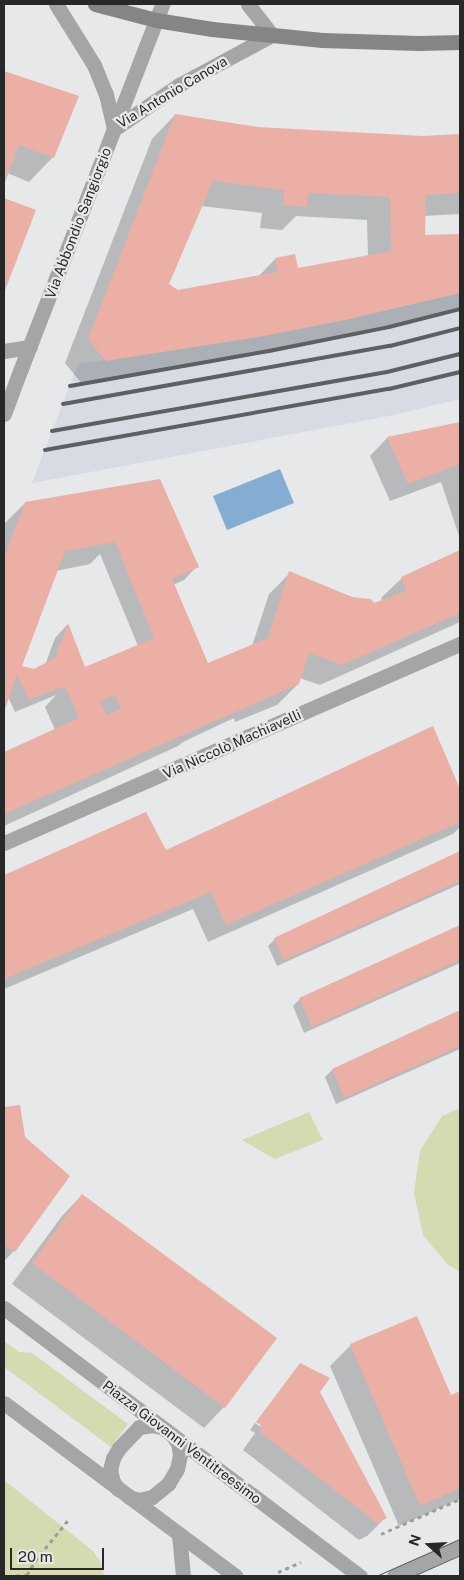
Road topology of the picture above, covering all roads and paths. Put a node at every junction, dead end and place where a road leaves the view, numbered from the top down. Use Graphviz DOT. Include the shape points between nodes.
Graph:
graph roads {
  1 [pos="56,4"];
  2 [pos="95,4"];
  3 [pos="162,4"];
  4 [pos="248,4"];
  5 [pos="156,20"];
  6 [pos="272,35"];
  7 [pos="460,42"];
  8 [pos="114,129"];
  9 [pos="30,347"];
  10 [pos="4,351"];
  11 [pos="4,414"];
  12 [pos="460,644"];
  13 [pos="4,843"];
  14 [pos="4,1308"];
  15 [pos="4,1404"];
  16 [pos="167,1431"];
  17 [pos="124,1494"];
  18 [pos="460,1499"];
  19 [pos="68,1520"];
  20 [pos="179,1534"];
  21 [pos="381,1534"];
  22 [pos="460,1546"];
  23 [pos="304,1561"];
  24 [pos="278,1572"];
  25 [pos="8,1576"];
  26 [pos="27,1576"];
  27 [pos="184,1576"];
  28 [pos="235,1576"];
  29 [pos="360,1576"];
  30 [pos="394,1576"];
  1 -- 8 [label="street, Via Antonio Canova" via="94,65 106,94"];
  2 -- 5 [label="main road"];
  3 -- 5 [label="street, Via Abbondio Sangiorgio"];
  4 -- 6 [label="street"];
  5 -- 6 [label="main road"];
  5 -- 8 [label="street, Via Abbondio Sangiorgio"];
  6 -- 7 [label="main road" via="374,42"];
  6 -- 8 [label="street, Via Antonio Canova" via="186,80"];
  8 -- 9 [label="street, Via Abbondio Sangiorgio"];
  9 -- 10 [label="street"];
  9 -- 11 [label="street, Via Abbondio Sangiorgio, bridge"];
  12 -- 13 [label="street, Via Niccolò Machiavelli"];
  14 -- 16 [label="street, Piazza Giovanni Ventitreesimo"];
  15 -- 17 [label="street"];
  16 -- 17 [label="street" via="178,1443 180,1455 177,1469 168,1484 152,1497 139,1500"];
  16 -- 17 [label="street" via="152,1425 138,1427 119,1448 110,1470 113,1482"];
  16 -- 29 [label="street, Piazza Giovanni Ventitreesimo"];
  17 -- 20 [label="street"];
  18 -- 21 [label="path"];
  19 -- 26 [label="path"];
  20 -- 27 [label="street"];
  20 -- 28 [label="street"];
  22 -- 30 [label="street"];
  23 -- 24 [label="path"];
  25 -- 26 [label="path"];
}
